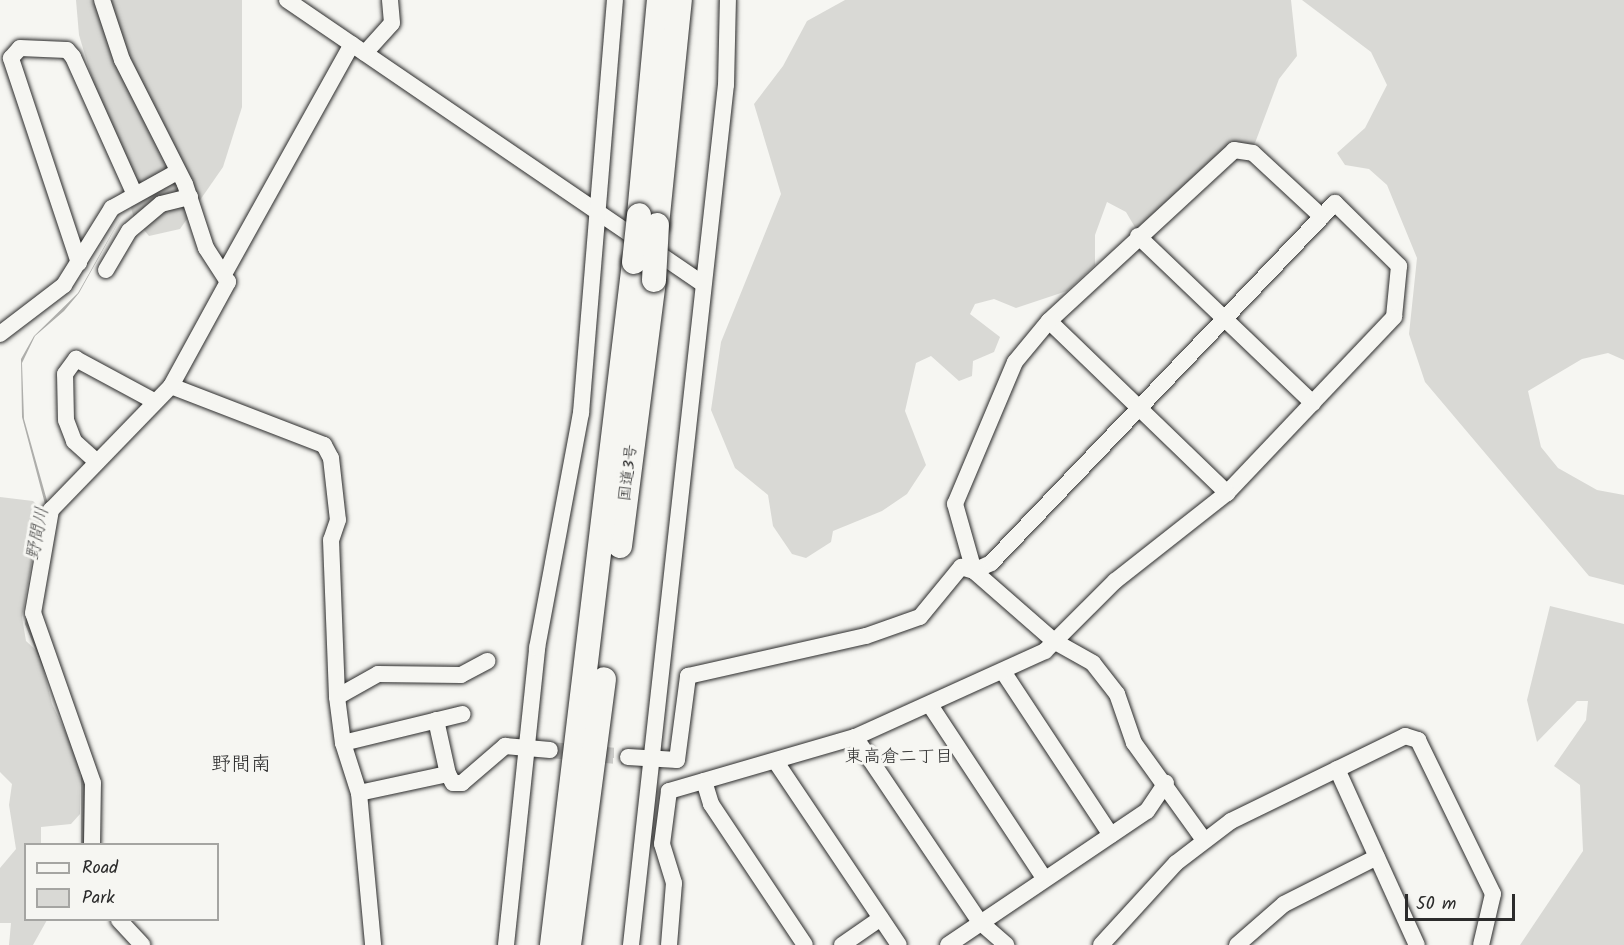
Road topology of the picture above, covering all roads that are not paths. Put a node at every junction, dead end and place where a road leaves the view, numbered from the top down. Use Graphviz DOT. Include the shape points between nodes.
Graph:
graph roads {
  1 [pos="102,0"];
  2 [pos="287,0"];
  3 [pos="390,0"];
  4 [pos="615,0"];
  5 [pos="659,0"];
  6 [pos="680,0"];
  7 [pos="728,0"];
  8 [pos="358,49"];
  9 [pos="177,172"];
  10 [pos="135,195"];
  11 [pos="190,198"];
  12 [pos="594,209"];
  13 [pos="1322,217"];
  14 [pos="648,220"];
  15 [pos="1138,236"];
  16 [pos="79,263"];
  17 [pos="106,270"];
  18 [pos="224,274"];
  19 [pos="703,284"];
  20 [pos="1225,318"];
  21 [pos="1049,321"];
  22 [pos="0,333"];
  23 [pos="171,386"];
  24 [pos="154,401"];
  25 [pos="1313,403"];
  26 [pos="1138,409"];
  27 [pos="97,462"];
  28 [pos="1227,493"];
  29 [pos="974,571"];
  30 [pos="1054,641"];
  31 [pos="487,661"];
  32 [pos="1004,673"];
  33 [pos="338,697"];
  34 [pos="930,705"];
  35 [pos="463,714"];
  36 [pos="436,720"];
  37 [pos="855,737"];
  38 [pos="343,743"];
  39 [pos="523,744"];
  40 [pos="550,750"];
  41 [pos="628,757"];
  42 [pos="652,760"];
  43 [pos="776,762"];
  44 [pos="1337,769"];
  45 [pos="448,774"];
  46 [pos="704,781"];
  47 [pos="1166,783"];
  48 [pos="359,793"];
  49 [pos="1111,835"];
  50 [pos="1204,840"];
  51 [pos="92,843"];
  52 [pos="1377,857"];
  53 [pos="1044,878"];
  54 [pos="881,918"];
  55 [pos="120,921"];
  56 [pos="980,922"];
  57 [pos="142,945"];
  58 [pos="373,945"];
  59 [pos="506,945"];
  60 [pos="552,945"];
  61 [pos="569,945"];
  62 [pos="631,945"];
  63 [pos="669,945"];
  64 [pos="806,945"];
  65 [pos="842,945"];
  66 [pos="899,945"];
  67 [pos="948,945"];
  68 [pos="1006,945"];
  69 [pos="1101,945"];
  70 [pos="1237,945"];
  71 [pos="1417,945"];
  72 [pos="1480,945"];
  1 -- 9 [label="street" via="122,60"];
  2 -- 8 [label="street"];
  3 -- 8 [label="street" via="392,23"];
  4 -- 12 [label="street"];
  5 -- 14 [label="highway, 国道3号"];
  6 -- 14 [label="highway, 国道3号"];
  7 -- 19 [label="street" via="726,85"];
  8 -- 12 [label="street"];
  8 -- 18 [label="street"];
  9 -- 10 [label="street"];
  9 -- 11 [label="street"];
  10 -- 16 [label="street" via="112,208"];
  10 -- 16 [label="street" via="74,57 67,50 20,48 11,58"];
  11 -- 17 [label="street" via="161,204 137,224"];
  11 -- 18 [label="street" via="206,248"];
  12 -- 19 [label="street"];
  12 -- 39 [label="street" via="581,413"];
  13 -- 15 [label="street" via="1253,153 1234,150"];
  13 -- 20 [label="street"];
  13 -- 25 [label="street" via="1335,203 1400,266 1402,277 1394,317"];
  14 -- 60 [label="highway, 国道3号, bridge" via="634,262"];
  14 -- 61 [label="highway, 国道3号, bridge" via="654,280"];
  15 -- 20 [label="street"];
  15 -- 21 [label="street"];
  16 -- 22 [label="street" via="50,300"];
  18 -- 23 [label="street" via="226,292"];
  19 -- 42 [label="street"];
  20 -- 25 [label="street"];
  20 -- 26 [label="street"];
  21 -- 26 [label="street"];
  21 -- 29 [label="street" via="1015,362 955,504"];
  23 -- 24 [label="street"];
  23 -- 33 [label="street" via="328,451 338,520 331,540"];
  24 -- 27 [label="street"];
  24 -- 27 [label="street" via="76,359 65,374 66,420 74,441"];
  25 -- 28 [label="street"];
  26 -- 28 [label="street"];
  26 -- 29 [label="street" via="991,563"];
  27 -- 51 [label="street" via="51,510 33,613 93,783"];
  28 -- 30 [label="street" via="1116,581"];
  29 -- 30 [label="street"];
  29 -- 42 [label="street" via="962,567 920,617 866,636 688,676 677,760"];
  30 -- 32 [label="street" via="1045,651"];
  30 -- 47 [label="street" via="1093,663 1117,694 1134,743"];
  31 -- 33 [label="street" via="461,675 378,674"];
  32 -- 34 [label="street"];
  32 -- 49 [label="street"];
  33 -- 38 [label="street"];
  34 -- 37 [label="street"];
  34 -- 53 [label="street"];
  35 -- 36 [label="street"];
  36 -- 38 [label="street"];
  36 -- 45 [label="street"];
  37 -- 43 [label="street"];
  37 -- 56 [label="street"];
  38 -- 48 [label="street"];
  39 -- 40 [label="street"];
  39 -- 45 [label="street" via="505,746 462,783 453,783"];
  39 -- 59 [label="street"];
  41 -- 42 [label="street"];
  42 -- 62 [label="street"];
  43 -- 46 [label="street"];
  43 -- 54 [label="street"];
  44 -- 50 [label="street" via="1271,798"];
  44 -- 52 [label="street"];
  44 -- 72 [label="street" via="1405,736 1418,740 1493,894"];
  45 -- 48 [label="street"];
  46 -- 63 [label="street" via="669,791 662,844 674,883"];
  46 -- 64 [label="street" via="711,804"];
  47 -- 49 [label="street" via="1147,811"];
  47 -- 50 [label="street"];
  48 -- 58 [label="street"];
  49 -- 53 [label="street"];
  50 -- 69 [label="street"];
  52 -- 70 [label="street" via="1284,904"];
  52 -- 71 [label="street"];
  53 -- 56 [label="street"];
  54 -- 65 [label="street"];
  54 -- 66 [label="street"];
  55 -- 57 [label="street"];
  56 -- 67 [label="street"];
  56 -- 68 [label="street"];
}
